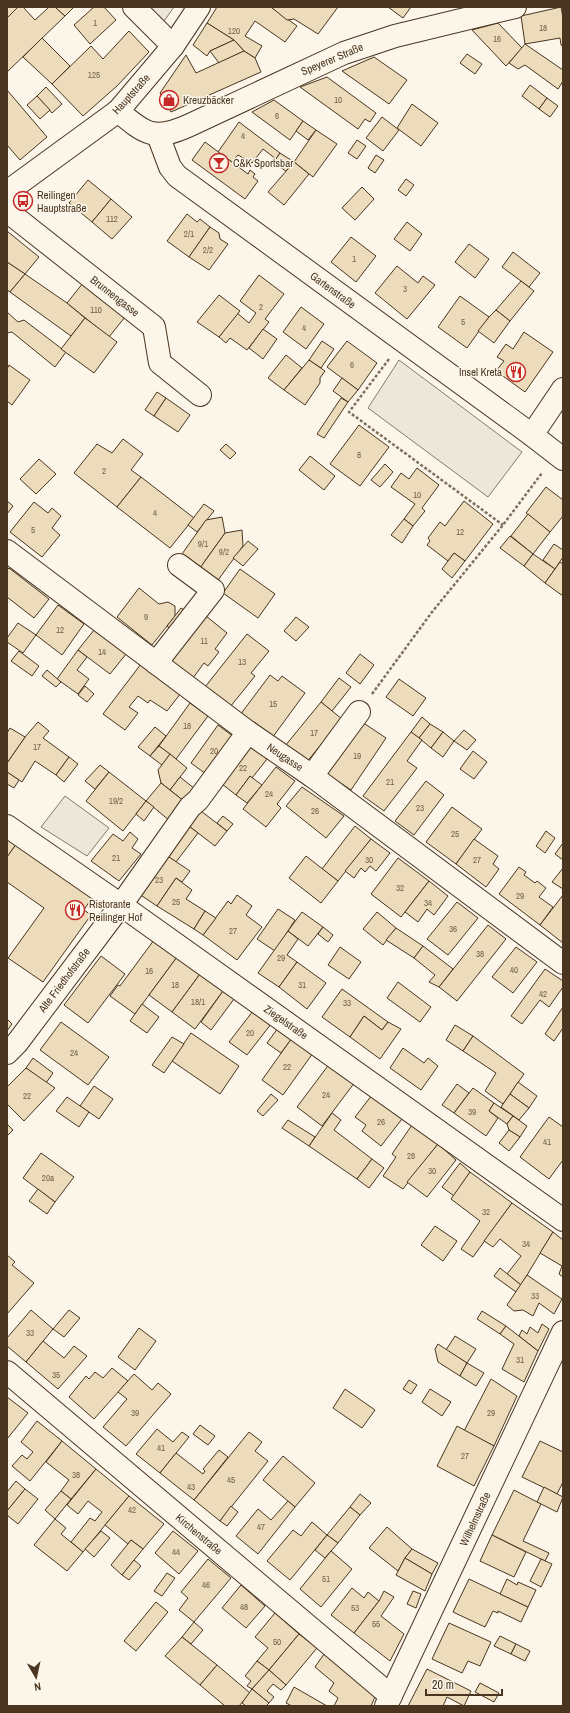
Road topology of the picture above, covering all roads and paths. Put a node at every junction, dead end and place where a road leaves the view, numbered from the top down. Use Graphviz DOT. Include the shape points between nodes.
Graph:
graph roads {
  1 [pos="134,7"];
  2 [pos="199,7"];
  3 [pos="515,7"];
  4 [pos="173,46"];
  5 [pos="118,112"];
  6 [pos="158,135"];
  7 [pos="7,192"];
  8 [pos="7,211"];
  9 [pos="403,341"];
  10 [pos="563,389"];
  11 [pos="200,395"];
  12 [pos="532,435"];
  13 [pos="560,457"];
  14 [pos="503,525"];
  15 [pos="7,551"];
  16 [pos="178,565"];
  17 [pos="156,663"];
  18 [pos="359,712"];
  19 [pos="248,732"];
  20 [pos="312,776"];
  21 [pos="7,826"];
  22 [pos="121,905"];
  23 [pos="563,963"];
  24 [pos="7,1054"];
  25 [pos="563,1220"];
  26 [pos="563,1332"];
  27 [pos="7,1372"];
  28 [pos="389,1701"];
  1 -- 4 [label="street"];
  2 -- 4 [label="street, Hauptstraße"];
  3 -- 6 [label="street, Speyerer Straße" via="395,36 350,50 184,128"];
  4 -- 5 [label="street, Hauptstraße"];
  5 -- 6 [label="street" via="135,126"];
  5 -- 7 [label="street, Hauptstraße"];
  6 -- 9 [label="street, Gartenstraße" via="170,167 177,176"];
  8 -- 11 [label="street, Brunnengasse" via="154,327 160,363"];
  9 -- 12 [label="street, Gartenstraße"];
  9 -- 14 [label="path" via="349,412"];
  10 -- 12 [label="street"];
  12 -- 13 [label="street, Gartenstraße"];
  13 -- 14 [label="path"];
  14 -- 18 [label="path" via="432,612"];
  15 -- 17 [label="street, Neugasse"];
  16 -- 17 [label="street" via="213,590"];
  17 -- 19 [label="street, Neugasse"];
  18 -- 20 [label="street"];
  19 -- 20 [label="street, Neugasse"];
  19 -- 22 [label="street, Alte Friedhofstraße" via="198,800 190,807"];
  20 -- 23 [label="street, Neugasse"];
  21 -- 22 [label="street, Ziegelstraße"];
  22 -- 24 [label="street, Alte Friedhofstraße"];
  22 -- 25 [label="street, Ziegelstraße"];
  26 -- 28 [label="street, Wilhelmstraße"];
  27 -- 28 [label="street, Kirchenstraße"];
}
